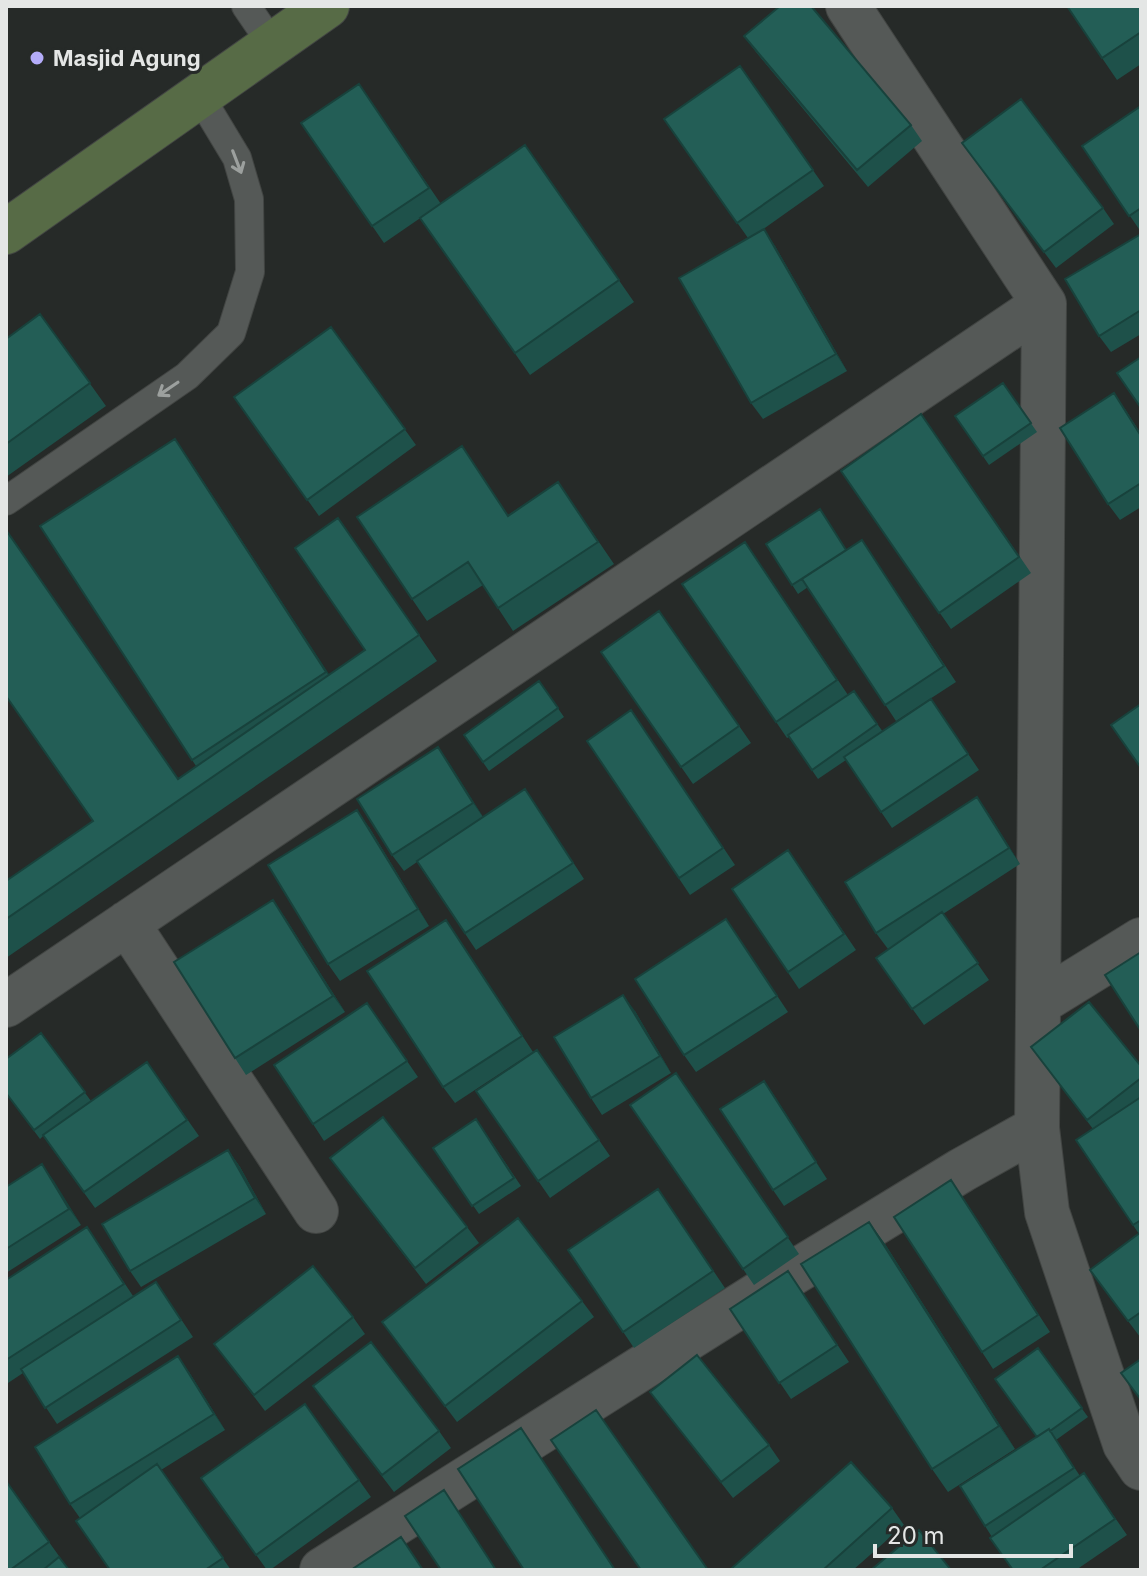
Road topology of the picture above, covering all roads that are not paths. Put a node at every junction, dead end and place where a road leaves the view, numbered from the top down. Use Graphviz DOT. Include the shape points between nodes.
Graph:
graph roads {
  1 [pos="246,6"];
  2 [pos="327,6"];
  3 [pos="848,6"];
  4 [pos="272,44"];
  5 [pos="199,95"];
  6 [pos="6,232"];
  7 [pos="1044,304"];
  8 [pos="6,501"];
  9 [pos="127,923"];
  10 [pos="1141,940"];
  11 [pos="1039,1003"];
  12 [pos="6,1005"];
  13 [pos="1037,1128"];
  14 [pos="316,1211"];
  15 [pos="1141,1468"];
  16 [pos="322,1570"];
  1 -- 4 [label="lane"];
  2 -- 4 [label="main road"];
  3 -- 7 [label="street"];
  4 -- 5 [label="main road"];
  5 -- 6 [label="main road"];
  5 -- 8 [label="lane, one-way" via="237,158 249,199 250,272 231,333 187,376"];
  7 -- 9 [label="street"];
  7 -- 11 [label="street"];
  9 -- 12 [label="street"];
  9 -- 14 [label="street"];
  10 -- 11 [label="street"];
  11 -- 13 [label="street"];
  13 -- 15 [label="street" via="1047,1212 1125,1444"];
  13 -- 16 [label="street" via="757,1295"];
}
